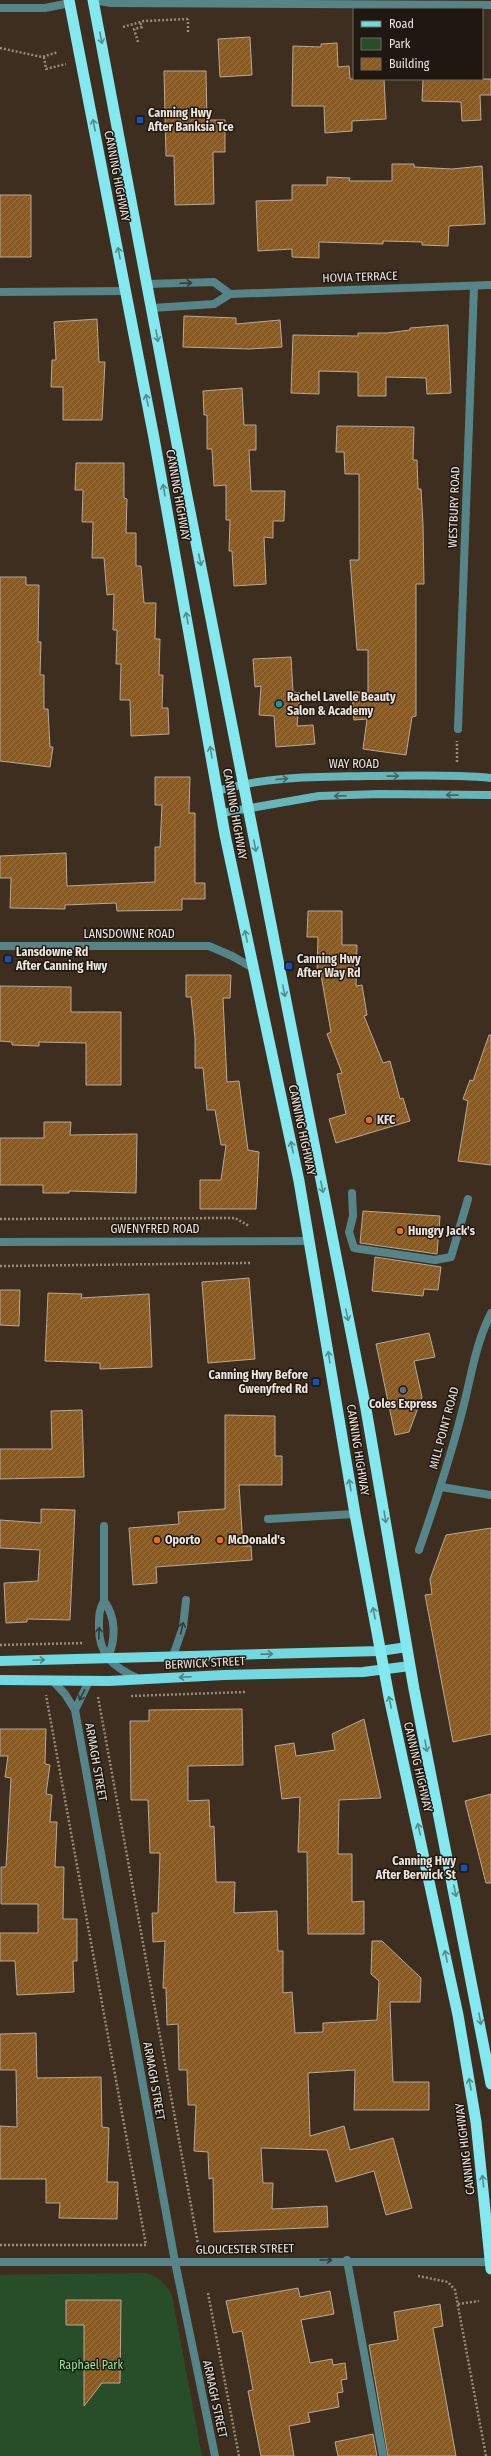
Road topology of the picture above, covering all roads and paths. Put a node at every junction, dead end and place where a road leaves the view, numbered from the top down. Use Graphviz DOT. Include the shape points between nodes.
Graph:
graph roads {
  1 [pos="93,0"];
  2 [pos="70,1"];
  3 [pos="491,4"];
  4 [pos="0,8"];
  5 [pos="140,22"];
  6 [pos="123,27"];
  7 [pos="188,32"];
  8 [pos="138,42"];
  9 [pos="0,48"];
  10 [pos="58,52"];
  11 [pos="44,57"];
  12 [pos="66,64"];
  13 [pos="147,284"];
  14 [pos="491,285"];
  15 [pos="474,286"];
  16 [pos="126,291"];
  17 [pos="0,292"];
  18 [pos="230,294"];
  19 [pos="152,308"];
  20 [pos="458,729"];
  21 [pos="457,762"];
  22 [pos="491,778"];
  23 [pos="243,783"];
  24 [pos="218,790"];
  25 [pos="491,795"];
  26 [pos="248,808"];
  27 [pos="222,813"];
  28 [pos="0,946"];
  29 [pos="253,968"];
  30 [pos="352,1193"];
  31 [pos="468,1199"];
  32 [pos="0,1219"];
  33 [pos="249,1226"];
  34 [pos="310,1241"];
  35 [pos="0,1242"];
  36 [pos="250,1263"];
  37 [pos="0,1266"];
  38 [pos="491,1313"];
  39 [pos="441,1487"];
  40 [pos="491,1495"];
  41 [pos="355,1514"];
  42 [pos="268,1519"];
  43 [pos="104,1526"];
  44 [pos="419,1550"];
  45 [pos="186,1600"];
  46 [pos="104,1601"];
  47 [pos="87,1643"];
  48 [pos="0,1645"];
  49 [pos="407,1647"];
  50 [pos="380,1651"];
  51 [pos="173,1656"];
  52 [pos="108,1657"];
  53 [pos="0,1661"];
  54 [pos="410,1666"];
  55 [pos="384,1669"];
  56 [pos="140,1679"];
  57 [pos="0,1680"];
  58 [pos="53,1681"];
  59 [pos="90,1681"];
  60 [pos="245,1692"];
  61 [pos="46,1695"];
  62 [pos="105,1696"];
  63 [pos="128,1696"];
  64 [pos="75,1710"];
  65 [pos="491,2084"];
  66 [pos="198,2244"];
  67 [pos="0,2245"];
  68 [pos="346,2260"];
  69 [pos="0,2262"];
  70 [pos="175,2262"];
  71 [pos="491,2265"];
  72 [pos="415,2276"];
  73 [pos="208,2293"];
  74 [pos="479,2302"];
  75 [pos="458,2304"];
  76 [pos="215,2456"];
  77 [pos="239,2456"];
  78 [pos="383,2456"];
  79 [pos="486,2456"];
  1 -- 3 [label="street" via="111,3"];
  1 -- 13 [label="highway, CANNING HIGHWAY, one-way"];
  2 -- 4 [label="street" via="45,8"];
  16 -- 2 [label="highway, CANNING HIGHWAY, one-way"];
  5 -- 6 [label="path"];
  5 -- 7 [label="path" via="188,19"];
  5 -- 8 [label="path" via="142,26 134,29"];
  9 -- 11 [label="path"];
  10 -- 11 [label="path"];
  11 -- 12 [label="path" via="46,68"];
  13 -- 18 [label="street, one-way" via="214,282"];
  13 -- 19 [label="highway, CANNING HIGHWAY"];
  14 -- 15 [label="street, HOVIA TERRACE"];
  15 -- 18 [label="street, HOVIA TERRACE"];
  15 -- 20 [label="street, WESTBURY ROAD"];
  16 -- 17 [label="street"];
  24 -- 16 [label="highway, CANNING HIGHWAY, one-way"];
  18 -- 19 [label="street, HOVIA TERRACE" via="214,304"];
  19 -- 23 [label="highway, CANNING HIGHWAY, one-way"];
  20 -- 21 [label="path"];
  23 -- 22 [label="main road, WAY ROAD, one-way" via="308,776 449,775"];
  23 -- 24 [label="main road, WAY ROAD"];
  23 -- 26 [label="highway, CANNING HIGHWAY"];
  24 -- 27 [label="highway, CANNING HIGHWAY"];
  25 -- 26 [label="main road, one-way" via="319,796"];
  26 -- 27 [label="main road"];
  26 -- 49 [label="highway, CANNING HIGHWAY, one-way" via="368,1416"];
  29 -- 27 [label="highway, CANNING HIGHWAY, one-way"];
  28 -- 29 [label="street, LANSDOWNE ROAD" via="209,946"];
  34 -- 29 [label="highway, CANNING HIGHWAY, one-way"];
  30 -- 31 [label="street" via="353,1216 349,1232 354,1248 435,1260 451,1257"];
  32 -- 33 [label="path" via="235,1218"];
  34 -- 35 [label="street, GWENYFRED ROAD"];
  41 -- 34 [label="highway, CANNING HIGHWAY, one-way"];
  36 -- 37 [label="path"];
  38 -- 39 [label="street, MILL POINT ROAD" via="481,1332 475,1352 465,1403"];
  39 -- 40 [label="street"];
  39 -- 44 [label="street, MILL POINT ROAD"];
  41 -- 42 [label="street"];
  50 -- 41 [label="highway, CANNING HIGHWAY, one-way"];
  43 -- 46 [label="street"];
  51 -- 45 [label="street, one-way" via="183,1627"];
  46 -- 52 [label="street" via="111,1611 114,1643"];
  52 -- 46 [label="street, one-way" via="99,1643 99,1609"];
  47 -- 48 [label="path"];
  49 -- 50 [label="main road, BERWICK STREET"];
  49 -- 54 [label="highway, CANNING HIGHWAY"];
  51 -- 50 [label="main road, BERWICK STREET, one-way"];
  50 -- 55 [label="highway, CANNING HIGHWAY"];
  51 -- 52 [label="main road, BERWICK STREET"];
  53 -- 52 [label="main road, BERWICK STREET, one-way"];
  52 -- 56 [label="street" via="120,1669"];
  54 -- 55 [label="main road, BERWICK STREET"];
  54 -- 65 [label="highway, CANNING HIGHWAY, one-way"];
  55 -- 56 [label="main road, BERWICK STREET, one-way" via="363,1672"];
  71 -- 55 [label="highway, CANNING HIGHWAY, one-way" via="476,2122 458,2015"];
  56 -- 59 [label="main road, BERWICK STREET"];
  57 -- 58 [label="main road, BERWICK STREET"];
  58 -- 59 [label="main road, BERWICK STREET"];
  58 -- 64 [label="street, ARMAGH STREET"];
  59 -- 64 [label="street, ARMAGH STREET, one-way"];
  60 -- 63 [label="path"];
  61 -- 67 [label="path" via="146,2245"];
  62 -- 66 [label="path" via="97,1697"];
  64 -- 70 [label="street, ARMAGH STREET"];
  70 -- 68 [label="street, GLOUCESTER STREET, one-way"];
  68 -- 71 [label="street, GLOUCESTER STREET"];
  68 -- 78 [label="street"];
  69 -- 70 [label="street, GLOUCESTER STREET"];
  70 -- 76 [label="street, ARMAGH STREET"];
  72 -- 75 [label="path" via="448,2282 455,2290"];
  73 -- 77 [label="path"];
  74 -- 75 [label="path"];
  75 -- 79 [label="path"];
}
